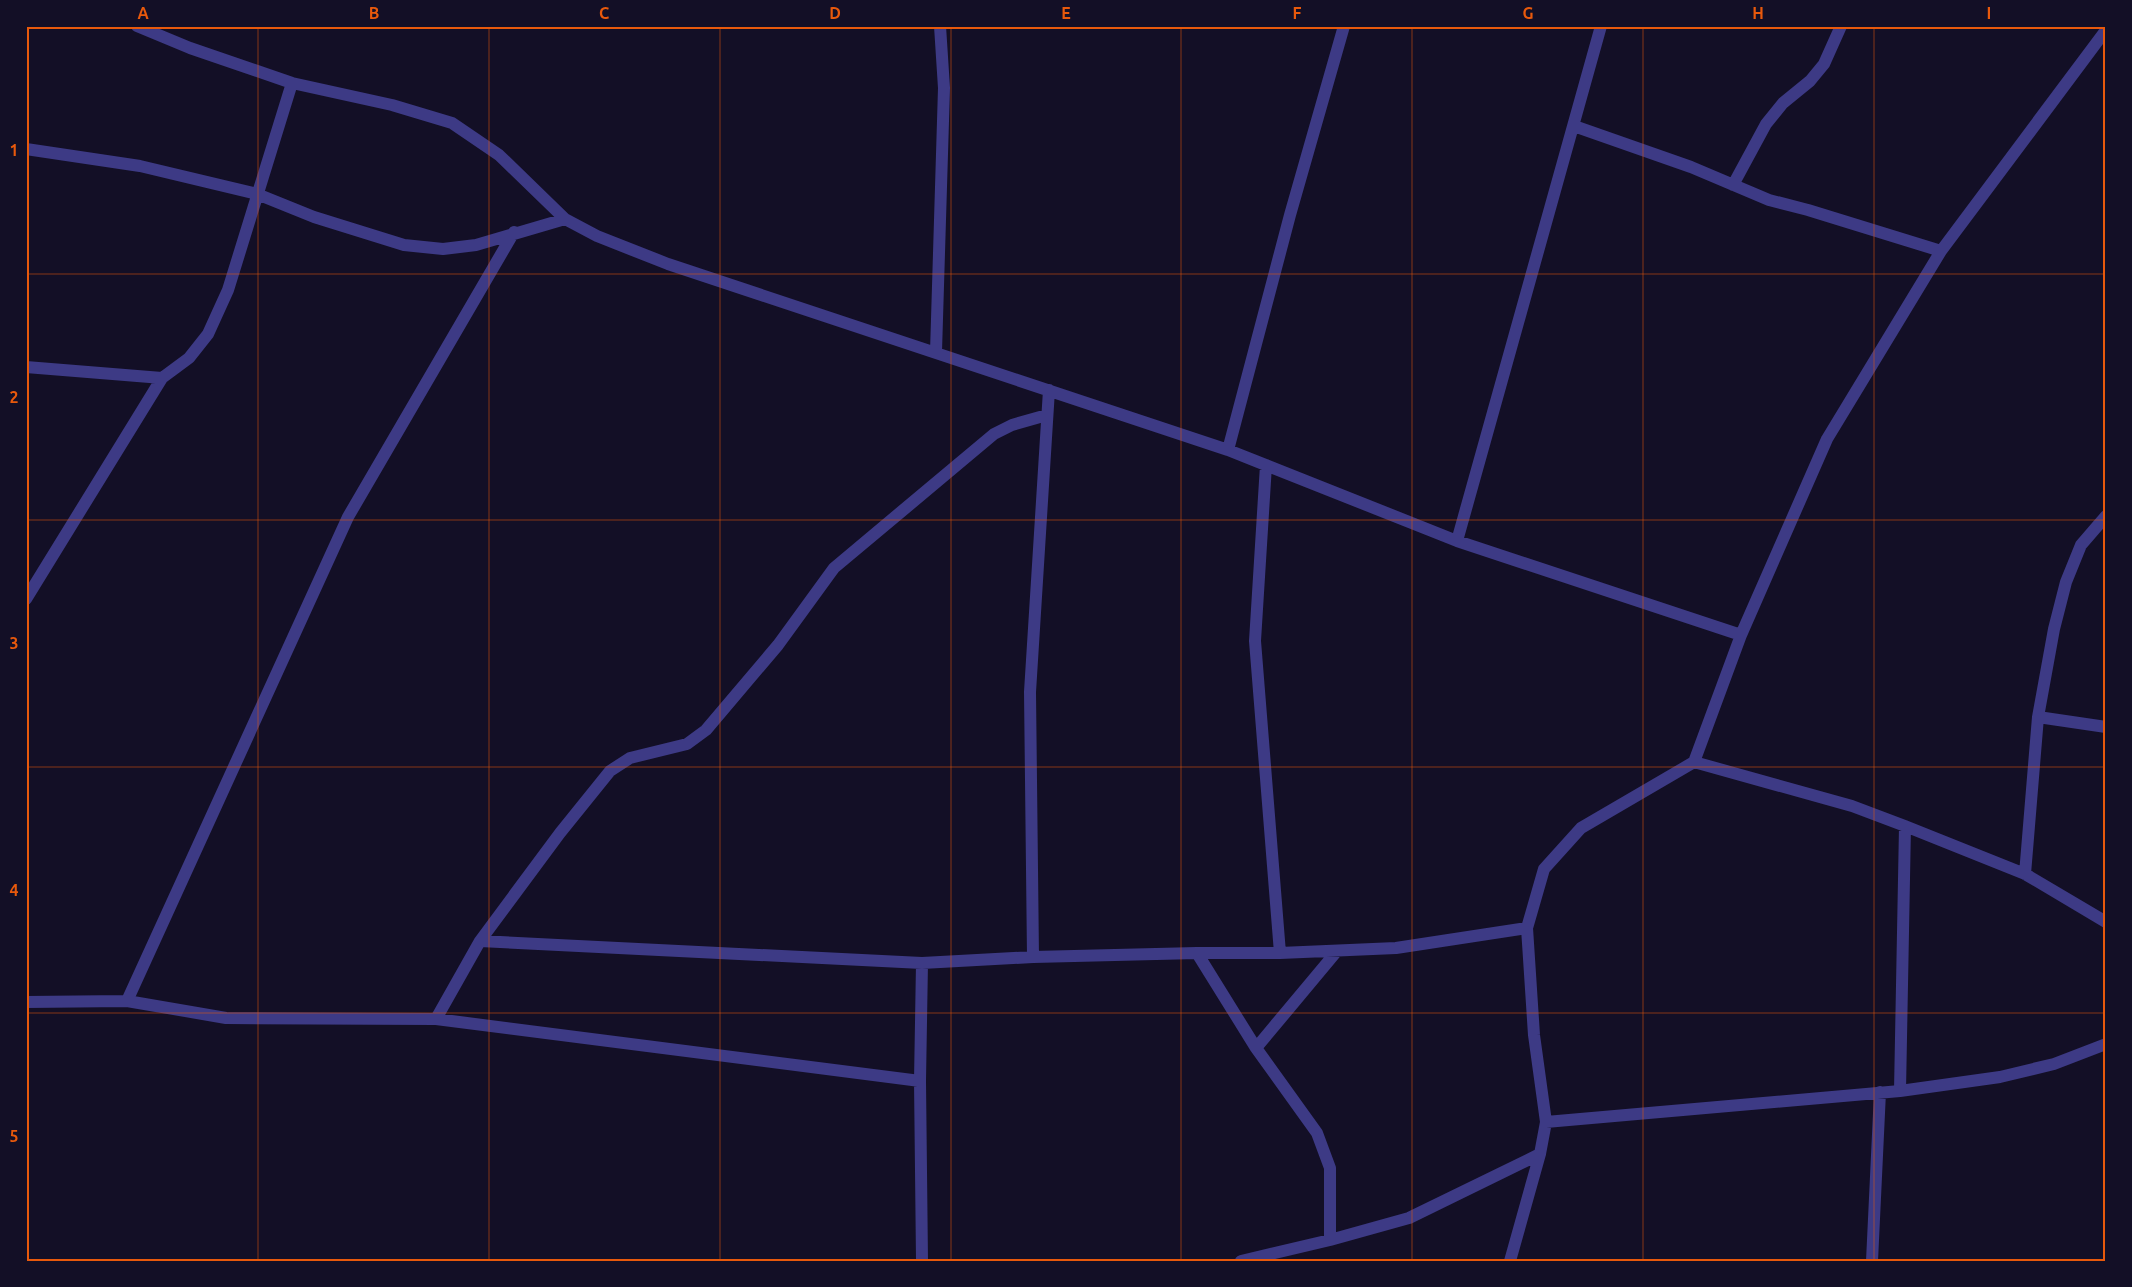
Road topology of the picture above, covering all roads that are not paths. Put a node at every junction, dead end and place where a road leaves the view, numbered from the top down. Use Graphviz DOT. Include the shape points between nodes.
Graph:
graph roads {
  1 [pos="137,26"];
  2 [pos="940,26"];
  3 [pos="1344,26"];
  4 [pos="1601,26"];
  5 [pos="1841,26"];
  6 [pos="2106,30"];
  7 [pos="292,83"];
  8 [pos="1574,126"];
  9 [pos="26,149"];
  10 [pos="1733,185"];
  11 [pos="257,194"];
  12 [pos="565,219"];
  13 [pos="514,232"];
  14 [pos="1941,251"];
  15 [pos="936,352"];
  16 [pos="26,367"];
  17 [pos="162,378"];
  18 [pos="1049,390"];
  19 [pos="1047,415"];
  20 [pos="1228,450"];
  21 [pos="1266,465"];
  22 [pos="2106,516"];
  23 [pos="1457,541"];
  24 [pos="26,599"];
  25 [pos="1741,635"];
  26 [pos="2038,717"];
  27 [pos="2106,727"];
  28 [pos="1694,762"];
  29 [pos="1905,826"];
  30 [pos="2025,874"];
  31 [pos="2106,922"];
  32 [pos="1527,928"];
  33 [pos="480,940"];
  34 [pos="1337,951"];
  35 [pos="1197,953"];
  36 [pos="1280,953"];
  37 [pos="1033,957"];
  38 [pos="922,963"];
  39 [pos="127,1001"];
  40 [pos="26,1002"];
  41 [pos="436,1019"];
  42 [pos="2106,1044"];
  43 [pos="1256,1048"];
  44 [pos="920,1080"];
  45 [pos="1900,1091"];
  46 [pos="1880,1092"];
  47 [pos="1546,1122"];
  48 [pos="1540,1154"];
  49 [pos="1330,1240"];
  50 [pos="922,1261"];
  51 [pos="1241,1261"];
  52 [pos="1510,1261"];
  53 [pos="1872,1261"];
  1 -- 7 [label="street"];
  2 -- 15 [label="street" via="944,88"];
  3 -- 20 [label="street"];
  4 -- 8 [label="street"];
  5 -- 10 [label="street" via="1824,64 1766,124"];
  6 -- 14 [label="street"];
  7 -- 11 [label="street"];
  7 -- 12 [label="street" via="392,105 452,123 499,155"];
  8 -- 10 [label="street"];
  8 -- 23 [label="street"];
  9 -- 11 [label="street" via="140,166"];
  10 -- 14 [label="street" via="1769,200"];
  11 -- 13 [label="street" via="314,217 404,245 443,249 476,245"];
  11 -- 17 [label="street" via="228,290 208,334 189,358"];
  12 -- 13 [label="street"];
  12 -- 15 [label="street" via="597,236 668,264"];
  13 -- 39 [label="street" via="348,517"];
  14 -- 25 [label="street" via="1826,439"];
  15 -- 18 [label="street"];
  16 -- 17 [label="street"];
  17 -- 24 [label="street"];
  18 -- 19 [label="street"];
  18 -- 20 [label="street"];
  19 -- 33 [label="street" via="994,434 834,568 778,646 706,730 687,744 630,758 610,771"];
  19 -- 37 [label="street" via="1030,692"];
  20 -- 21 [label="street"];
  21 -- 23 [label="street"];
  21 -- 36 [label="street" via="1255,641"];
  22 -- 26 [label="street" via="2081,545 2066,582"];
  23 -- 25 [label="street"];
  25 -- 28 [label="street"];
  26 -- 27 [label="street"];
  26 -- 30 [label="street"];
  28 -- 29 [label="street" via="1852,806"];
  28 -- 32 [label="street" via="1581,828 1544,869"];
  29 -- 30 [label="street"];
  29 -- 45 [label="street"];
  30 -- 31 [label="street"];
  32 -- 34 [label="street" via="1396,948"];
  32 -- 47 [label="street" via="1534,1035"];
  33 -- 38 [label="street"];
  33 -- 41 [label="street"];
  34 -- 36 [label="street"];
  34 -- 43 [label="street"];
  35 -- 36 [label="street"];
  35 -- 37 [label="street"];
  35 -- 43 [label="street"];
  37 -- 38 [label="street"];
  38 -- 44 [label="street"];
  39 -- 40 [label="street"];
  39 -- 41 [label="street" via="226,1018"];
  41 -- 44 [label="street"];
  42 -- 45 [label="street" via="2054,1064 2009,1075"];
  43 -- 49 [label="street" via="1317,1133 1330,1168"];
  44 -- 50 [label="street"];
  45 -- 46 [label="street"];
  46 -- 47 [label="street"];
  46 -- 53 [label="street"];
  47 -- 48 [label="street"];
  48 -- 49 [label="street" via="1409,1218"];
  48 -- 52 [label="street"];
  49 -- 51 [label="street"];
}
